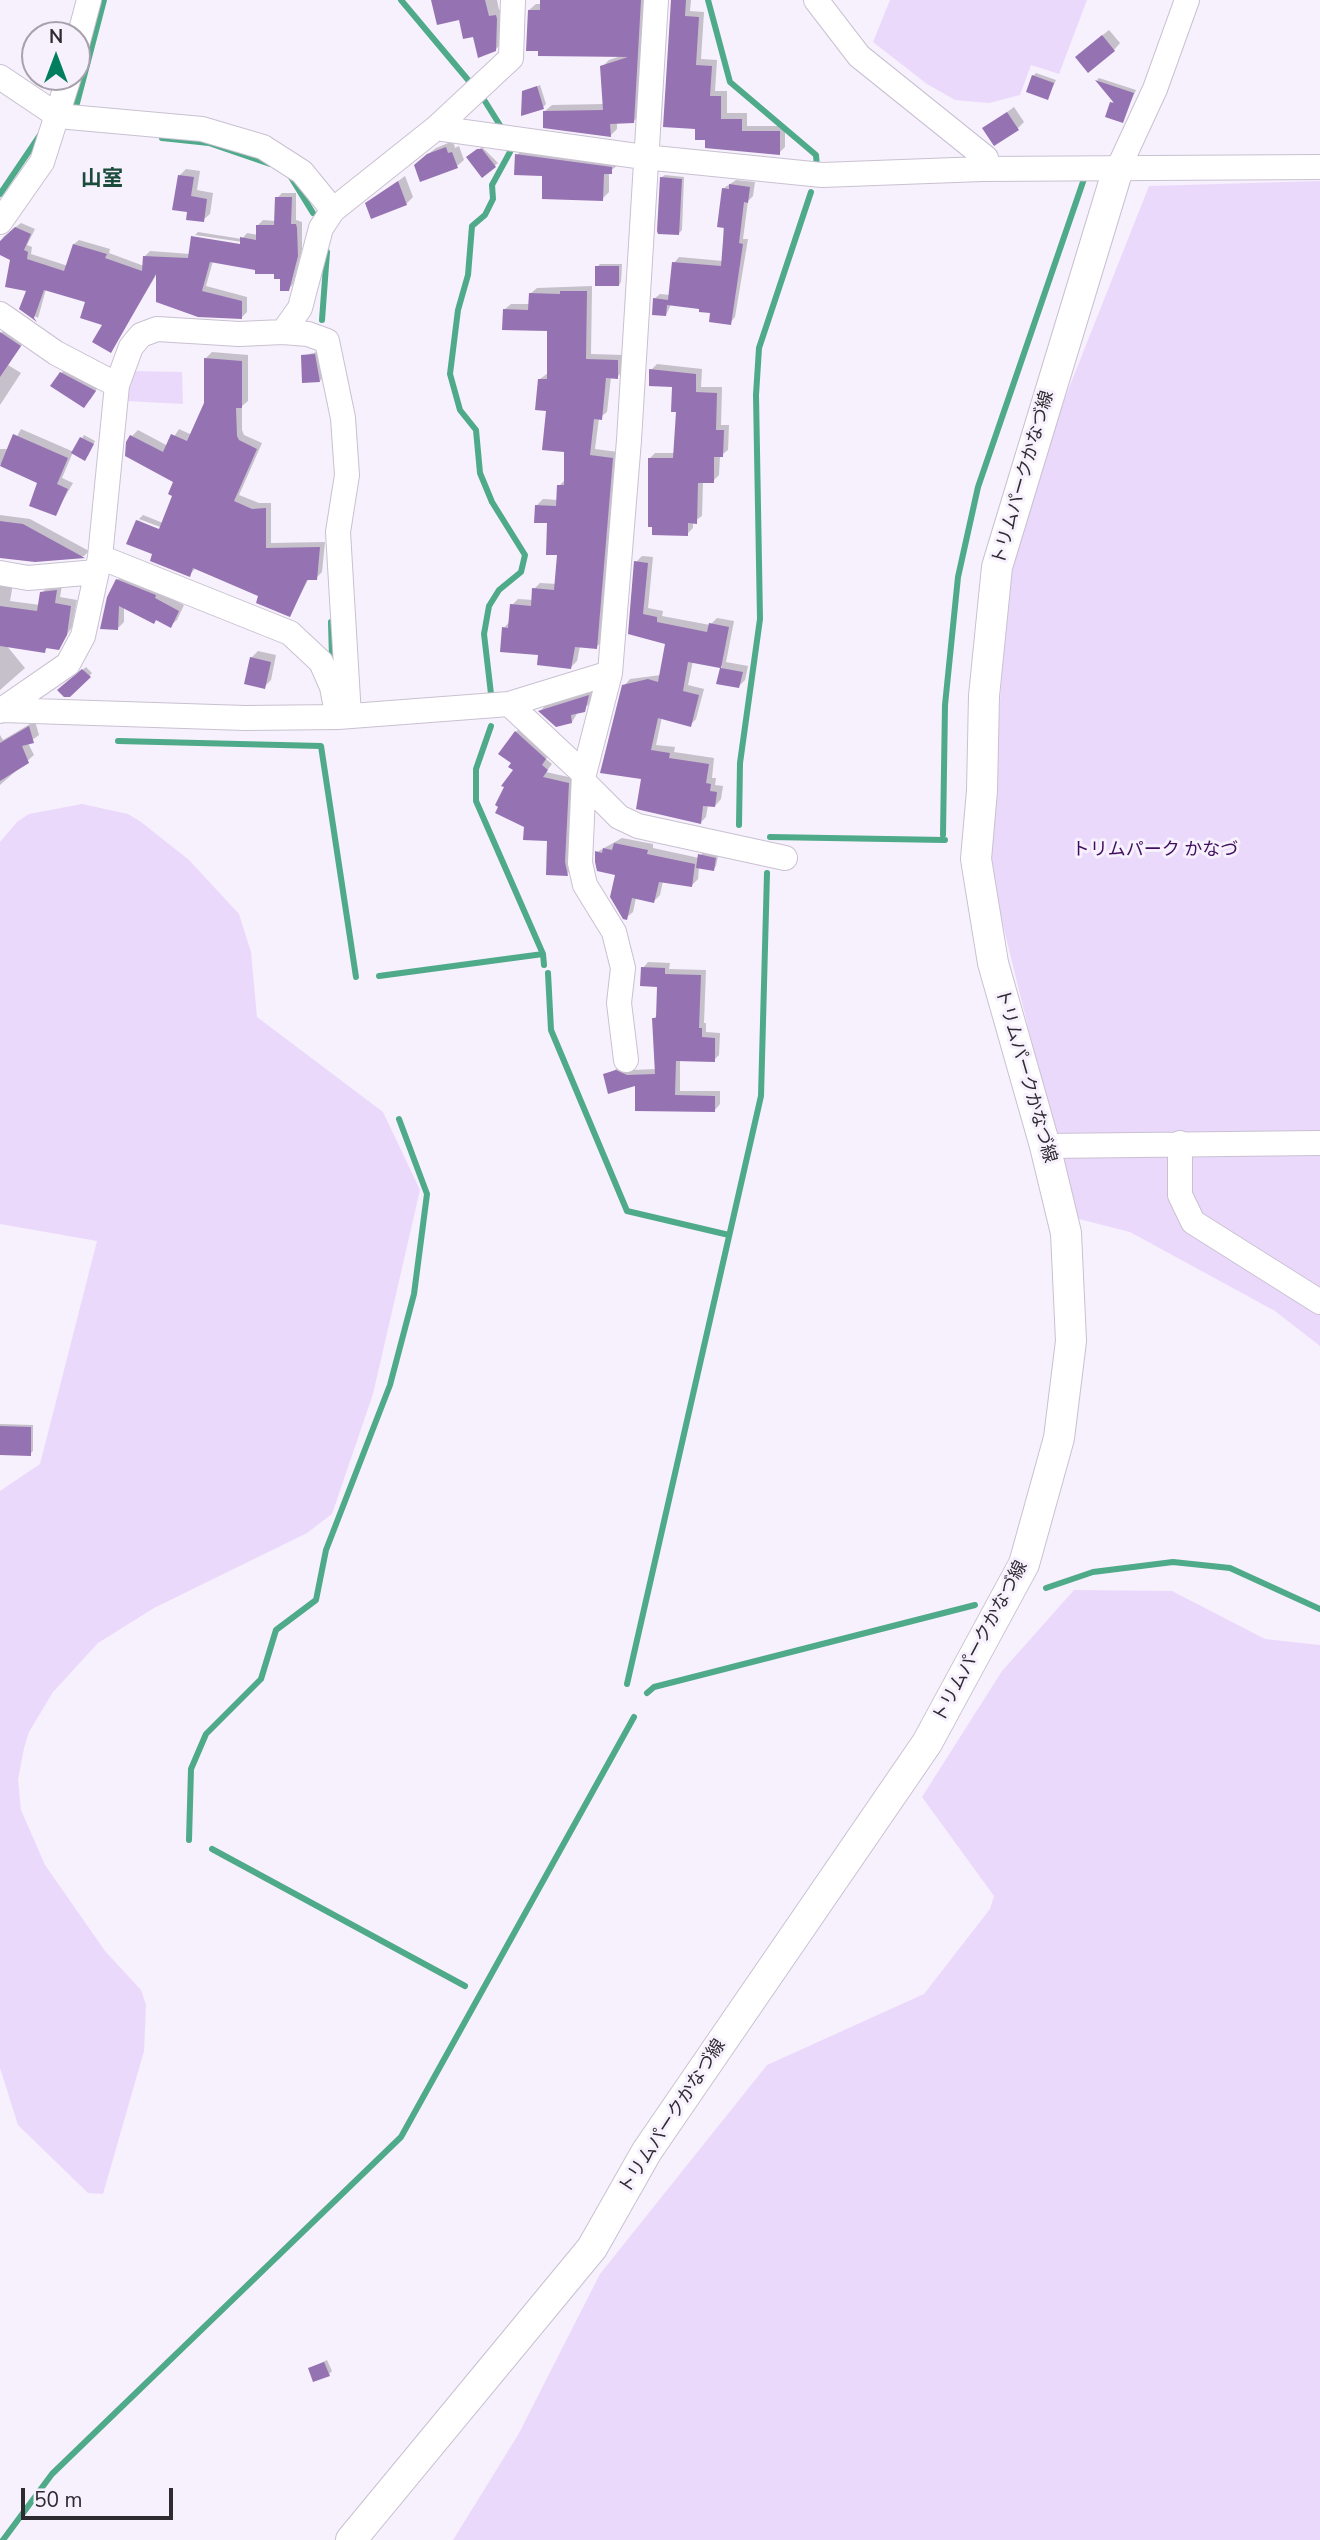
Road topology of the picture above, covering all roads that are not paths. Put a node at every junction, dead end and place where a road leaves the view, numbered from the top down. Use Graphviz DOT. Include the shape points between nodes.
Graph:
graph roads {
  1 [pos="89,0"];
  2 [pos="513,0"];
  3 [pos="656,0"];
  4 [pos="816,0"];
  5 [pos="1187,0"];
  6 [pos="83,21"];
  7 [pos="0,77"];
  8 [pos="65,91"];
  9 [pos="58,116"];
  10 [pos="436,128"];
  11 [pos="644,157"];
  12 [pos="1320,167"];
  13 [pos="982,169"];
  14 [pos="1118,169"];
  15 [pos="333,210"];
  16 [pos="0,222"];
  17 [pos="0,314"];
  18 [pos="283,332"];
  19 [pos="117,385"];
  20 [pos="98,565"];
  21 [pos="0,573"];
  22 [pos="610,673"];
  23 [pos="509,704"];
  24 [pos="1,711"];
  25 [pos="343,716"];
  26 [pos="585,779"];
  27 [pos="785,858"];
  28 [pos="626,1060"];
  29 [pos="1180,1143"];
  30 [pos="1311,1143"];
  31 [pos="1045,1146"];
  32 [pos="1320,1302"];
  33 [pos="351,2540"];
  1 -- 6 [label="street"];
  2 -- 10 [label="street" via="511,58"];
  3 -- 11 [label="street"];
  4 -- 13 [label="street" via="859,56 986,159"];
  5 -- 14 [label="street" via="1155,89"];
  7 -- 9 [label="street"];
  8 -- 9 [label="street"];
  9 -- 15 [label="street" via="202,130 263,147 302,172"];
  9 -- 16 [label="street" via="43,162"];
  10 -- 11 [label="street"];
  10 -- 15 [label="street"];
  11 -- 13 [label="street" via="822,175"];
  11 -- 22 [label="street" via="629,440"];
  12 -- 14 [label="street"];
  13 -- 14 [label="street"];
  14 -- 31 [label="main road, トリムパークかなづ線" via="997,567 984,696 976,859 993,963"];
  15 -- 18 [label="street" via="321,228 300,308"];
  17 -- 19 [label="street" via="56,353"];
  18 -- 19 [label="street" via="157,329 141,335 131,347"];
  18 -- 25 [label="street" via="327,341 343,418 347,475 338,532"];
  19 -- 20 [label="street"];
  20 -- 21 [label="street" via="28,578"];
  20 -- 24 [label="street" via="83,636 68,664"];
  20 -- 25 [label="street" via="290,633 321,662"];
  22 -- 23 [label="street"];
  22 -- 26 [label="street"];
  23 -- 25 [label="street"];
  23 -- 26 [label="street"];
  24 -- 25 [label="street"];
  26 -- 27 [label="street" via="619,817 638,826"];
  26 -- 28 [label="street" via="580,863 585,886 614,932 623,968 619,1003"];
  29 -- 30 [label="street"];
  29 -- 31 [label="street"];
  29 -- 32 [label="street" via="1180,1195 1193,1222"];
  31 -- 33 [label="main road, トリムパークかなづ線" via="1066,1233 1071,1341 1059,1438 1024,1564 927,1743 647,2151 592,2248"];
}
